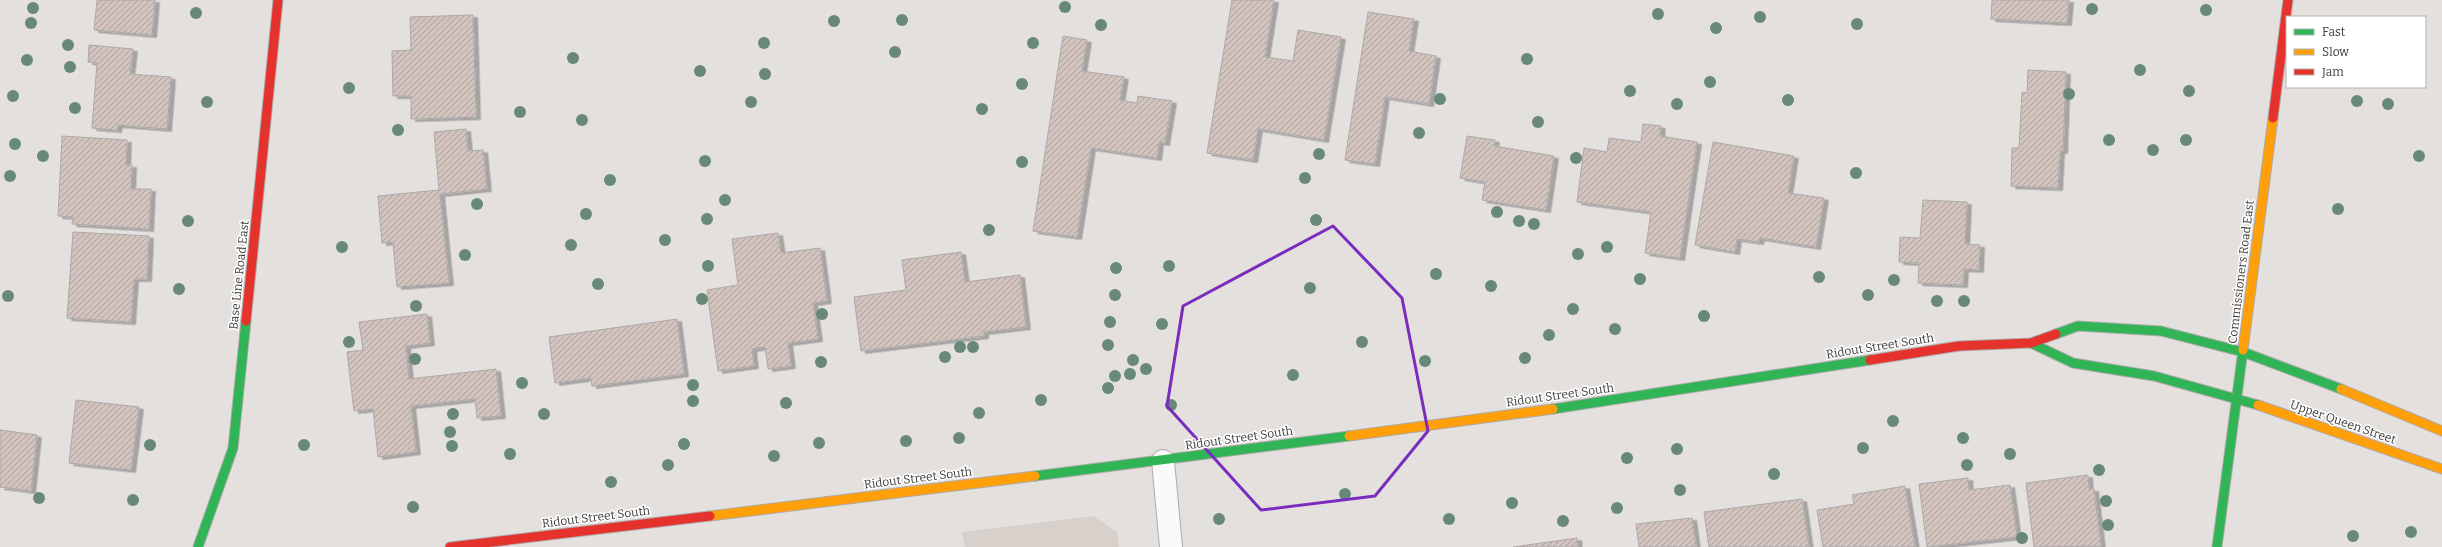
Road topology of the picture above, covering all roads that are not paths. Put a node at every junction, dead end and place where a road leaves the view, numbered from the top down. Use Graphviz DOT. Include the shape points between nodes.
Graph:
graph roads {
  1 [pos="278,0"];
  2 [pos="2288,0"];
  3 [pos="2030,343"];
  4 [pos="2243,352"];
  5 [pos="2237,397"];
  6 [pos="2442,431"];
  7 [pos="1163,461"];
  8 [pos="2442,469"];
  9 [pos="198,547"];
  10 [pos="450,547"];
  11 [pos="1171,547"];
  12 [pos="2217,547"];
  1 -- 9 [label="street, Base Line Road East" via="233,448"];
  2 -- 4 [label="street, Commissioners Road East"];
  3 -- 4 [label="street, Ridout Street South" via="2078,326 2161,331"];
  3 -- 5 [label="street, Ridout Street South" via="2073,363 2154,376"];
  3 -- 7 [label="street, Ridout Street South" via="1959,346 1617,400"];
  4 -- 5 [label="street, Commissioners Road East"];
  4 -- 6 [label="street" via="2306,374"];
  5 -- 8 [label="street, Upper Queen Street"];
  5 -- 12 [label="street, Commissioners Road East"];
  7 -- 10 [label="street, Ridout Street South"];
  7 -- 11 [label="street"];
}
